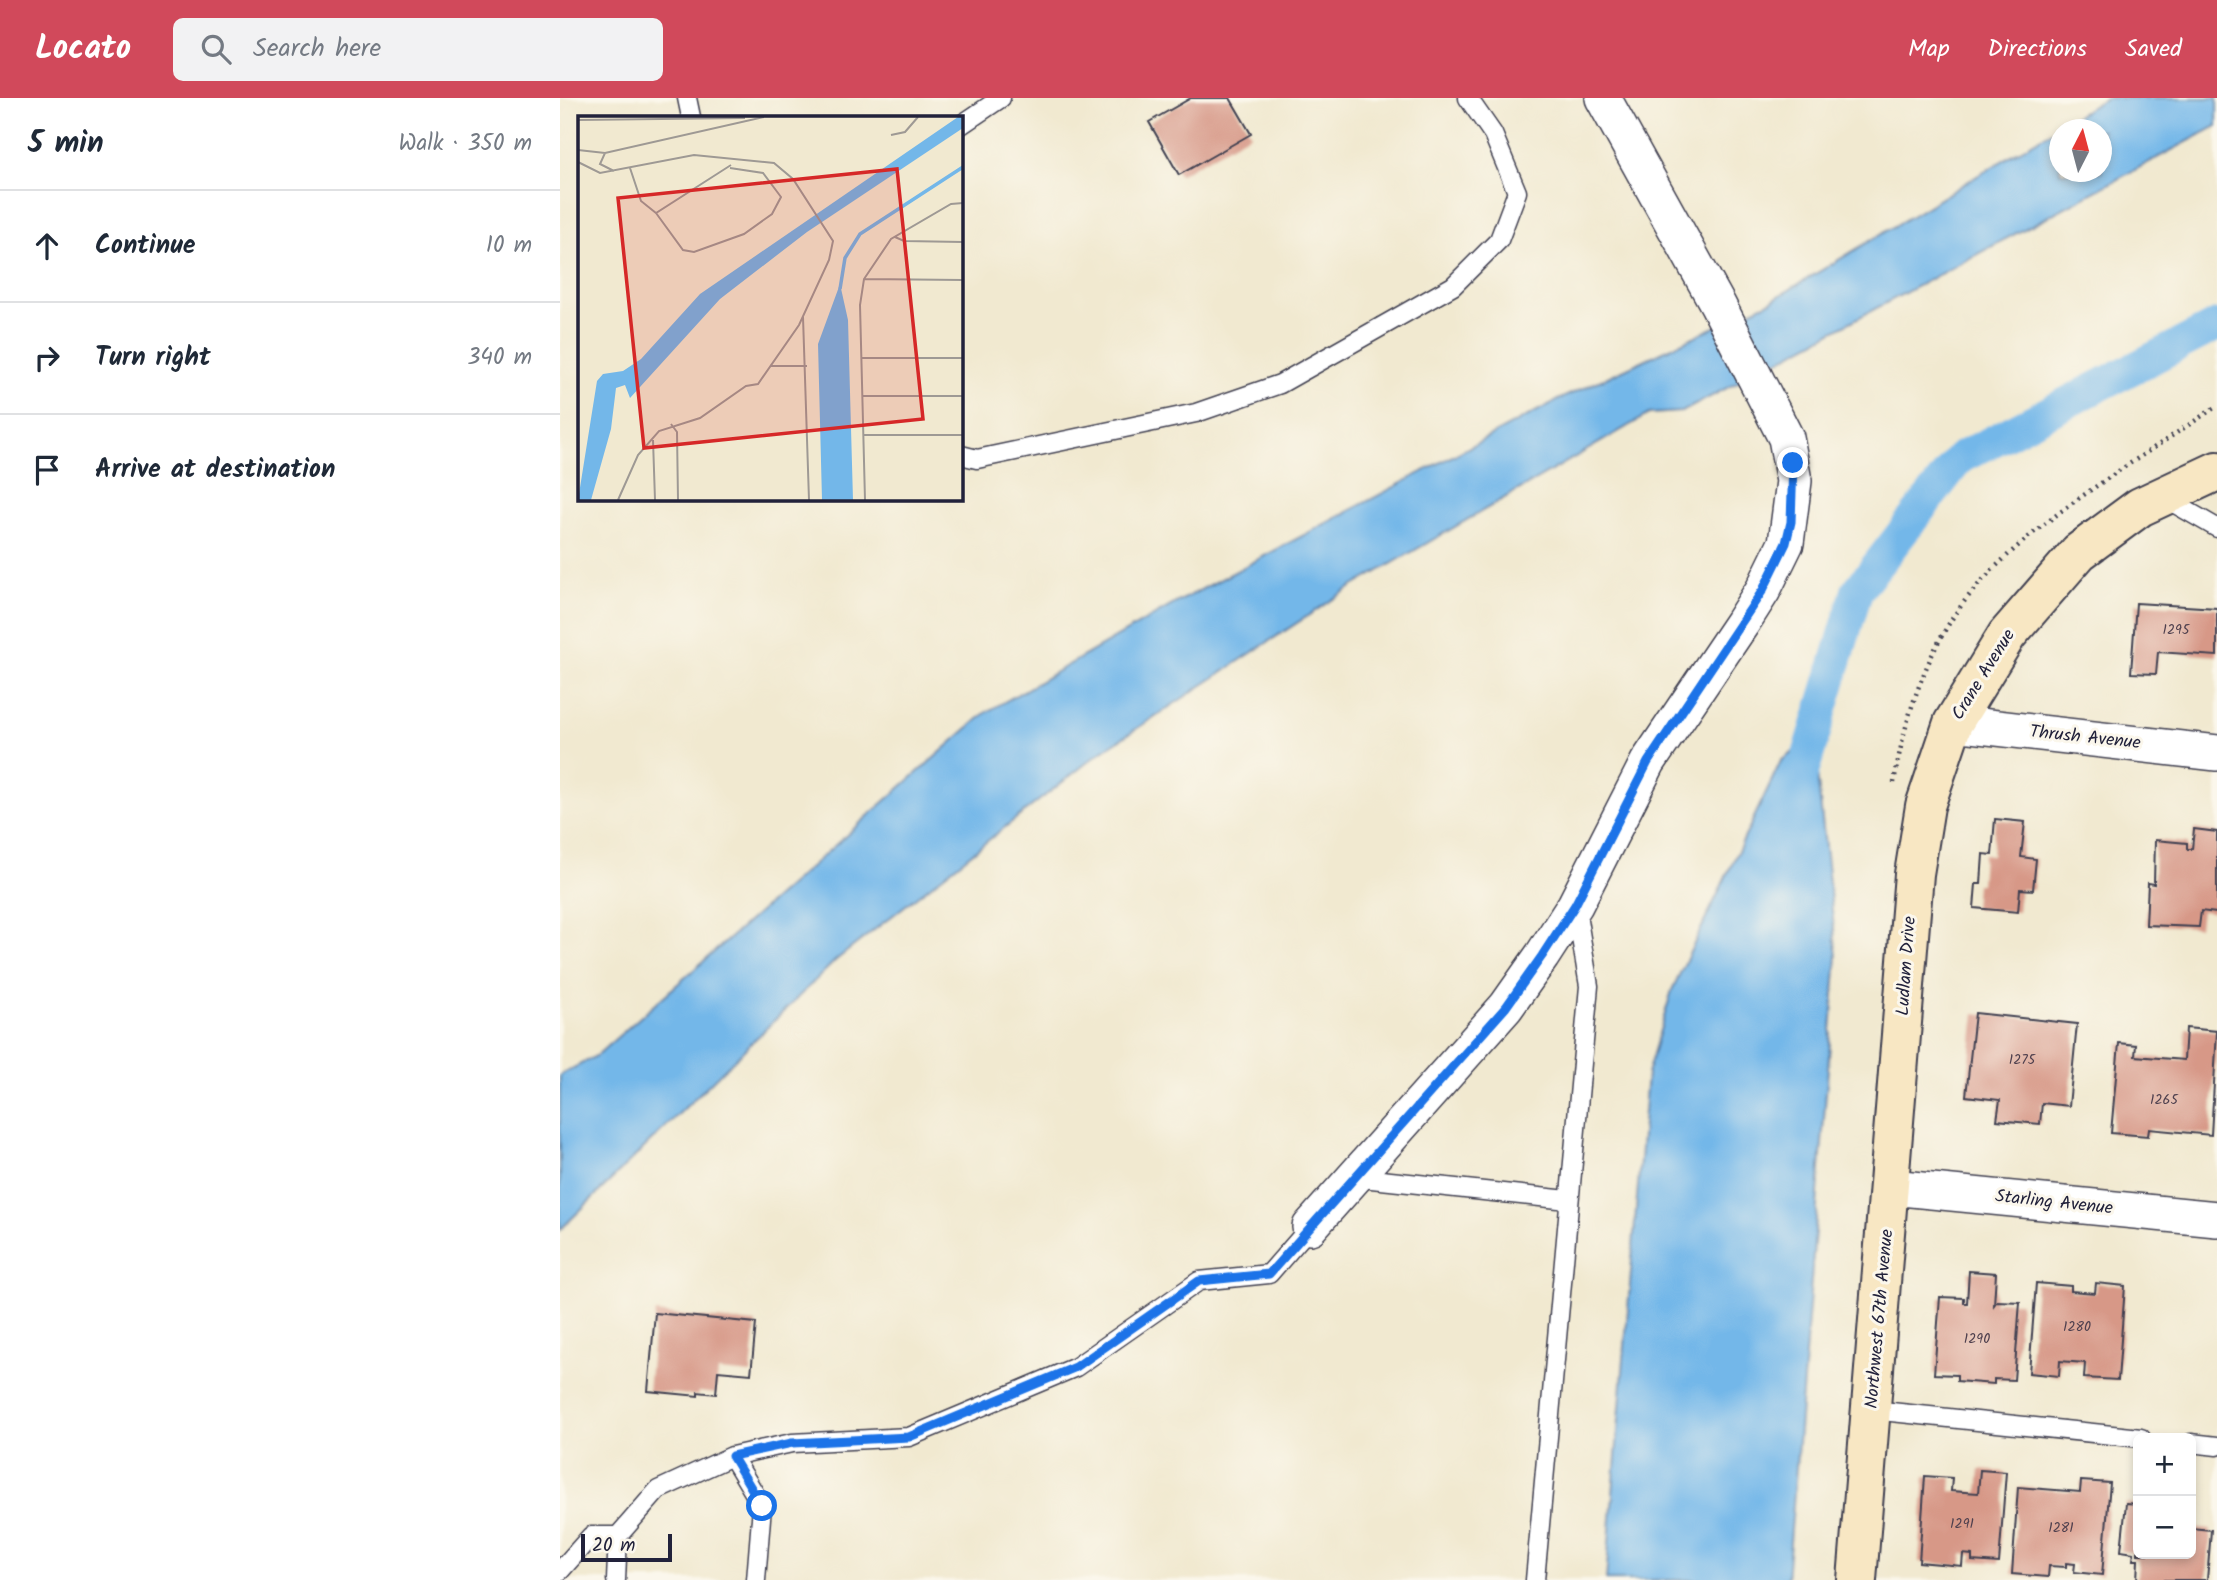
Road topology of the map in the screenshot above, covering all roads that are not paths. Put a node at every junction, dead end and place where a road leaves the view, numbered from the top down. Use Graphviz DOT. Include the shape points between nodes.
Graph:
graph roads {
  1 [pos="687,98"];
  2 [pos="1001,98"];
  3 [pos="1468,98"];
  4 [pos="1603,98"];
  5 [pos="691,116"];
  6 [pos="962,124"];
  7 [pos="962,455"];
  8 [pos="2217,471"];
  9 [pos="2162,497"];
  10 [pos="2217,528"];
  11 [pos="1953,723"];
  12 [pos="2217,753"];
  13 [pos="1914,874"];
  14 [pos="1575,905"];
  15 [pos="1901,1057"];
  16 [pos="1353,1177"];
  17 [pos="1891,1186"];
  18 [pos="1568,1200"];
  19 [pos="2217,1219"];
  20 [pos="1310,1227"];
  21 [pos="1872,1410"];
  22 [pos="2133,1437"];
  23 [pos="2196,1444"];
  24 [pos="2217,1446"];
  25 [pos="732,1456"];
  26 [pos="618,1536"];
  27 [pos="560,1571"];
  28 [pos="616,1580"];
  29 [pos="756,1580"];
  30 [pos="1535,1580"];
  31 [pos="1857,1580"];
  1 -- 5 [label="lane"];
  2 -- 6 [label="lane"];
  3 -- 7 [label="lane" via="1493,134 1517,192 1499,240 1453,286 1280,384 1196,413 977,459"];
  4 -- 14 [label="street" via="1786,438 1793,463 1794,499 1786,543 1763,590 1648,762"];
  8 -- 9 [label="street, Crane Avenue"];
  9 -- 10 [label="lane"];
  9 -- 11 [label="street, Crane Avenue" via="2140,507 2079,552 2007,635"];
  11 -- 12 [label="street, Thrush Avenue"];
  11 -- 13 [label="street, Crane Avenue" via="1925,806"];
  13 -- 15 [label="street, Ludlam Drive"];
  14 -- 16 [label="street" via="1506,1007"];
  14 -- 18 [label="lane" via="1589,986"];
  15 -- 17 [label="street, Northwest 67th Avenue"];
  16 -- 18 [label="lane"];
  16 -- 20 [label="street"];
  17 -- 19 [label="street, Starling Avenue"];
  17 -- 21 [label="street, Northwest 67th Avenue"];
  18 -- 30 [label="lane"];
  20 -- 25 [label="lane" via="1269,1274 1199,1281 1076,1367 909,1437 792,1443"];
  21 -- 22 [label="lane"];
  21 -- 31 [label="street, Northwest 67th Avenue"];
  23 -- 24 [label="lane"];
  25 -- 26 [label="lane" via="658,1490"];
  25 -- 29 [label="lane" via="762,1506"];
  26 -- 27 [label="lane" via="591,1536"];
  26 -- 28 [label="lane"];
}
